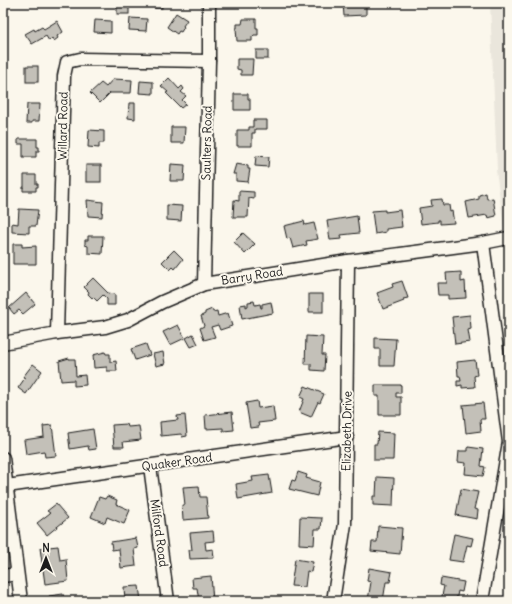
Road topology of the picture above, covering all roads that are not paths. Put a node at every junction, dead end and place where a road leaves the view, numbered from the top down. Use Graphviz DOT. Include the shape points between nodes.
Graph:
graph roads {
  1 [pos="209,3"];
  2 [pos="209,61"];
  3 [pos="508,238"];
  4 [pos="483,243"];
  5 [pos="348,261"];
  6 [pos="204,284"];
  7 [pos="58,333"];
  8 [pos="3,343"];
  9 [pos="346,437"];
  10 [pos="3,458"];
  11 [pos="150,466"];
  12 [pos="7,486"];
  13 [pos="17,574"];
  14 [pos="3,576"];
  15 [pos="21,601"];
  16 [pos="168,601"];
  17 [pos="333,601"];
  18 [pos="482,601"];
  1 -- 2 [label="street, Saulters Road"];
  2 -- 6 [label="street, Saulters Road"];
  2 -- 7 [label="street, Willard Road" via="80,59 67,62 64,76"];
  3 -- 4 [label="street, Barry Road"];
  4 -- 5 [label="street, Barry Road"];
  4 -- 18 [label="street" via="509,442"];
  5 -- 6 [label="street, Barry Road"];
  5 -- 9 [label="street, Elizabeth Drive"];
  6 -- 7 [label="street, Barry Road" via="128,320 105,327"];
  7 -- 8 [label="street, Barry Road"];
  9 -- 11 [label="street, Quaker Road"];
  9 -- 17 [label="street, Elizabeth Drive" via="345,524"];
  10 -- 12 [label="street"];
  11 -- 12 [label="street, Quaker Road"];
  11 -- 16 [label="street, Milford Road"];
  12 -- 13 [label="street"];
  13 -- 14 [label="street"];
  13 -- 15 [label="street"];
}
